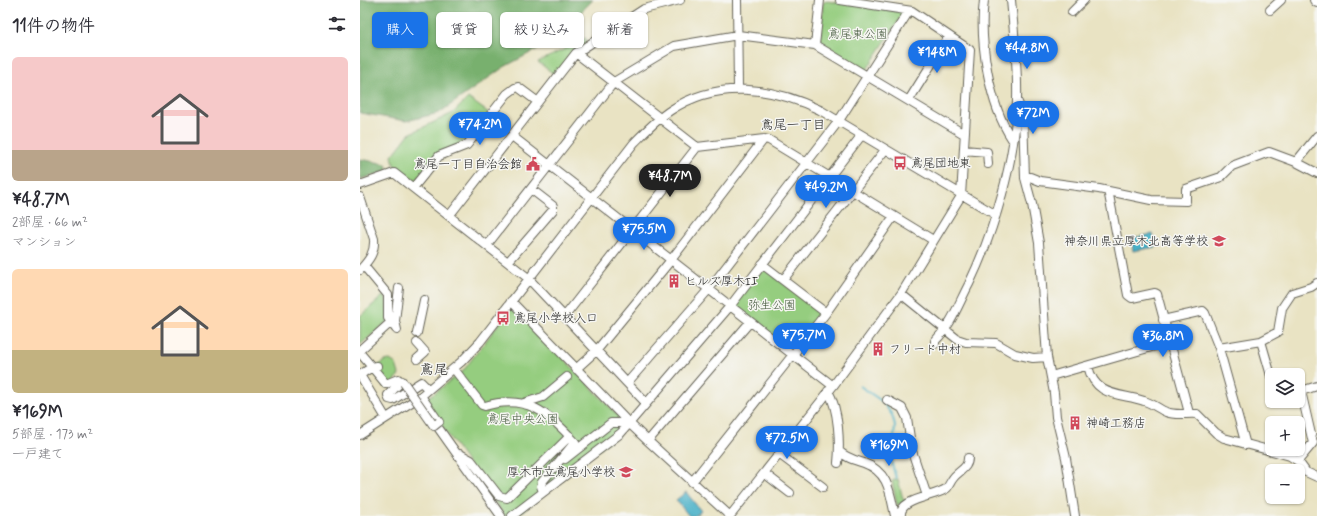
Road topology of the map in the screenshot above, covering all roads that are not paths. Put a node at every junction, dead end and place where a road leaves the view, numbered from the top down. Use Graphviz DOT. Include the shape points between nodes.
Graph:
graph roads {
  1 [pos="648,0"];
  2 [pos="680,0"];
  3 [pos="736,0"];
  4 [pos="820,0"];
  5 [pos="840,0"];
  6 [pos="984,0"];
  7 [pos="1011,0"];
  8 [pos="1084,0"];
  9 [pos="1281,0"];
  10 [pos="1315,0"];
  11 [pos="1317,2"];
  12 [pos="644,9"];
  13 [pos="1270,10"];
  14 [pos="909,11"];
  15 [pos="1072,12"];
  16 [pos="738,35"];
  17 [pos="949,36"];
  18 [pos="815,45"];
  19 [pos="576,53"];
  20 [pos="868,77"];
  21 [pos="614,82"];
  22 [pos="738,89"];
  23 [pos="909,100"];
  24 [pos="1017,100"];
  25 [pos="538,102"];
  26 [pos="659,118"];
  27 [pos="838,122"];
  28 [pos="964,134"];
  29 [pos="512,136"];
  30 [pos="861,136"];
  31 [pos="1317,136"];
  32 [pos="764,139"];
  33 [pos="1012,140"];
  34 [pos="696,147"];
  35 [pos="885,150"];
  36 [pos="964,150"];
  37 [pos="1296,162"];
  38 [pos="806,164"];
  39 [pos="988,164"];
  40 [pos="550,165"];
  41 [pos="1317,173"];
  42 [pos="829,177"];
  43 [pos="1025,178"];
  44 [pos="360,185"];
  45 [pos="413,188"];
  46 [pos="531,189"];
  47 [pos="852,192"];
  48 [pos="1111,192"];
  49 [pos="960,196"];
  50 [pos="360,197"];
  51 [pos="591,198"];
  52 [pos="449,216"];
  53 [pos="894,216"];
  54 [pos="996,216"];
  55 [pos="633,230"];
  56 [pos="933,240"];
  57 [pos="487,245"];
  58 [pos="671,260"];
  59 [pos="508,262"];
  60 [pos="762,264"];
  61 [pos="362,268"];
  62 [pos="528,278"];
  63 [pos="783,280"];
  64 [pos="1315,287"];
  65 [pos="399,288"];
  66 [pos="709,289"];
  67 [pos="902,294"];
  68 [pos="424,300"];
  69 [pos="511,301"];
  70 [pos="731,305"];
  71 [pos="826,314"];
  72 [pos="565,316"];
  73 [pos="1163,320"];
  74 [pos="750,322"];
  75 [pos="390,323"];
  76 [pos="946,330"];
  77 [pos="417,333"];
  78 [pos="1261,341"];
  79 [pos="1169,342"];
  80 [pos="417,343"];
  81 [pos="935,344"];
  82 [pos="1219,348"];
  83 [pos="360,350"];
  84 [pos="597,350"];
  85 [pos="360,353"];
  86 [pos="793,355"];
  87 [pos="1047,357"];
  88 [pos="417,359"];
  89 [pos="1088,366"];
  90 [pos="373,367"];
  91 [pos="1269,368"];
  92 [pos="454,369"];
  93 [pos="576,369"];
  94 [pos="360,375"];
  95 [pos="1051,376"];
  96 [pos="567,378"];
  97 [pos="403,382"];
  98 [pos="627,383"];
  99 [pos="425,386"];
  100 [pos="1317,386"];
  101 [pos="831,389"];
  102 [pos="1305,390"];
  103 [pos="419,398"];
  104 [pos="887,400"];
  105 [pos="524,403"];
  106 [pos="646,403"];
  107 [pos="1305,407"];
  108 [pos="1189,413"];
  109 [pos="386,418"];
  110 [pos="628,425"];
  111 [pos="360,435"];
  112 [pos="1314,435"];
  113 [pos="570,436"];
  114 [pos="648,441"];
  115 [pos="1246,445"];
  116 [pos="839,452"];
  117 [pos="779,454"];
  118 [pos="458,455"];
  119 [pos="968,458"];
  120 [pos="560,461"];
  121 [pos="1298,461"];
  122 [pos="838,463"];
  123 [pos="764,473"];
  124 [pos="1317,477"];
  125 [pos="692,482"];
  126 [pos="823,487"];
  127 [pos="543,492"];
  128 [pos="790,493"];
  129 [pos="927,496"];
  130 [pos="902,512"];
  131 [pos="502,516"];
  132 [pos="512,516"];
  133 [pos="730,516"];
  134 [pos="895,516"];
  135 [pos="907,516"];
  136 [pos="1075,516"];
  1 -- 12 [label="street"];
  2 -- 12 [label="street"];
  3 -- 16 [label="street"];
  4 -- 18 [label="street"];
  5 -- 14 [label="street"];
  6 -- 33 [label="street" via="983,34 993,99 1001,122"];
  7 -- 24 [label="street"];
  8 -- 15 [label="street"];
  9 -- 13 [label="street"];
  10 -- 11 [label="main road"];
  12 -- 19 [label="street"];
  14 -- 17 [label="street"];
  14 -- 20 [label="street"];
  16 -- 18 [label="street"];
  16 -- 21 [label="street" via="674,46"];
  16 -- 22 [label="street"];
  17 -- 23 [label="street"];
  17 -- 28 [label="street" via="970,50"];
  18 -- 20 [label="street"];
  19 -- 21 [label="street"];
  19 -- 25 [label="street"];
  20 -- 23 [label="street"];
  20 -- 27 [label="street"];
  21 -- 26 [label="street"];
  21 -- 40 [label="street"];
  22 -- 26 [label="street" via="724,90 690,101"];
  22 -- 27 [label="street" via="776,93 798,99"];
  23 -- 28 [label="street"];
  24 -- 33 [label="street"];
  24 -- 43 [label="street" via="1023,116"];
  25 -- 29 [label="street"];
  25 -- 45 [label="street" via="518,87 515,88 507,94 467,145 439,156"];
  26 -- 34 [label="street"];
  26 -- 51 [label="street" via="634,143"];
  27 -- 30 [label="street"];
  27 -- 38 [label="street"];
  28 -- 36 [label="street"];
  29 -- 40 [label="street"];
  29 -- 52 [label="street"];
  30 -- 35 [label="street"];
  30 -- 42 [label="street"];
  31 -- 37 [label="street"];
  32 -- 34 [label="street"];
  32 -- 38 [label="street"];
  32 -- 58 [label="street"];
  33 -- 54 [label="street"];
  34 -- 55 [label="street"];
  35 -- 47 [label="street"];
  35 -- 49 [label="street"];
  36 -- 39 [label="street" via="987,152"];
  36 -- 49 [label="street"];
  37 -- 41 [label="street"];
  37 -- 48 [label="street" via="1269,152 1232,166 1221,177 1186,189 1186,201 1151,200"];
  38 -- 42 [label="street"];
  38 -- 66 [label="street"];
  40 -- 46 [label="street"];
  40 -- 51 [label="street"];
  42 -- 47 [label="street"];
  42 -- 60 [label="street"];
  43 -- 48 [label="street"];
  43 -- 87 [label="street" via="1039,243"];
  44 -- 45 [label="street" via="394,174"];
  45 -- 52 [label="street"];
  46 -- 57 [label="street"];
  46 -- 59 [label="street" via="553,206 553,210"];
  47 -- 53 [label="street"];
  47 -- 63 [label="street"];
  48 -- 73 [label="street" via="1109,195 1128,295 1132,298 1157,294"];
  49 -- 54 [label="street"];
  49 -- 56 [label="street"];
  50 -- 61 [label="street" via="374,239 373,253"];
  51 -- 55 [label="street"];
  51 -- 62 [label="street"];
  52 -- 57 [label="street"];
  53 -- 56 [label="street"];
  53 -- 71 [label="street"];
  54 -- 76 [label="street" via="976,269"];
  55 -- 58 [label="street"];
  55 -- 72 [label="street"];
  56 -- 67 [label="street"];
  57 -- 59 [label="street"];
  58 -- 66 [label="street"];
  58 -- 84 [label="street"];
  59 -- 62 [label="street"];
  60 -- 63 [label="street"];
  60 -- 70 [label="street"];
  61 -- 75 [label="street" via="388,295 387,314"];
  62 -- 69 [label="street"];
  62 -- 72 [label="street"];
  63 -- 71 [label="street"];
  64 -- 78 [label="street" via="1292,293 1282,308 1278,332"];
  65 -- 75 [label="street" via="397,331"];
  66 -- 70 [label="street"];
  66 -- 98 [label="street"];
  67 -- 76 [label="street"];
  67 -- 101 [label="street"];
  68 -- 77 [label="street"];
  69 -- 92 [label="street" via="480,342"];
  69 -- 93 [label="street"];
  70 -- 74 [label="street"];
  70 -- 106 [label="street"];
  71 -- 86 [label="street"];
  72 -- 84 [label="street"];
  73 -- 79 [label="street"];
  73 -- 82 [label="street" via="1203,311"];
  74 -- 86 [label="street"];
  74 -- 114 [label="street"];
  75 -- 83 [label="street"];
  76 -- 81 [label="street"];
  76 -- 87 [label="street" via="957,339 966,342 996,343 1015,354 1033,358"];
  78 -- 82 [label="street"];
  78 -- 91 [label="street"];
  79 -- 89 [label="street"];
  79 -- 108 [label="street"];
  80 -- 88 [label="street" via="425,352"];
  82 -- 115 [label="street"];
  84 -- 93 [label="street"];
  84 -- 98 [label="street"];
  85 -- 90 [label="street"];
  86 -- 101 [label="street"];
  86 -- 125 [label="street"];
  87 -- 95 [label="street"];
  89 -- 95 [label="street"];
  89 -- 108 [label="street" via="1096,382 1106,392 1146,401 1166,412"];
  90 -- 94 [label="street"];
  90 -- 97 [label="street" via="386,384 398,379"];
  92 -- 103 [label="street"];
  92 -- 105 [label="street" via="482,405 511,401"];
  93 -- 110 [label="street"];
  94 -- 109 [label="street"];
  95 -- 136 [label="street"];
  96 -- 105 [label="street" via="544,397"];
  97 -- 99 [label="street" via="388,395 388,399 393,400 421,382"];
  97 -- 103 [label="street, bridge" via="434,426 439,422"];
  98 -- 106 [label="street"];
  100 -- 102 [label="street"];
  101 -- 116 [label="street"];
  101 -- 117 [label="street"];
  103 -- 109 [label="street"];
  103 -- 118 [label="street"];
  104 -- 129 [label="street" via="902,408 907,418 912,451"];
  105 -- 113 [label="street" via="538,410"];
  106 -- 110 [label="street"];
  107 -- 112 [label="street"];
  108 -- 115 [label="street" via="1200,416 1224,438"];
  109 -- 111 [label="street"];
  110 -- 114 [label="street"];
  110 -- 120 [label="street" via="611,423"];
  110 -- 127 [label="street"];
  112 -- 121 [label="street" via="1313,443"];
  113 -- 118 [label="street" via="507,498 499,496 469,457"];
  113 -- 120 [label="street" via="575,442"];
  114 -- 125 [label="street"];
  115 -- 121 [label="street" via="1290,456"];
  116 -- 122 [label="street"];
  116 -- 134 [label="street" via="881,473 890,488"];
  117 -- 123 [label="street"];
  117 -- 126 [label="street"];
  118 -- 131 [label="street"];
  119 -- 129 [label="street" via="966,467 955,475 946,489"];
  120 -- 127 [label="street" via="542,482"];
  121 -- 124 [label="street" via="1306,472"];
  123 -- 128 [label="street"];
  123 -- 133 [label="street"];
  125 -- 133 [label="street"];
  127 -- 132 [label="street"];
  129 -- 130 [label="street" via="910,502"];
  130 -- 135 [label="street"];
}
